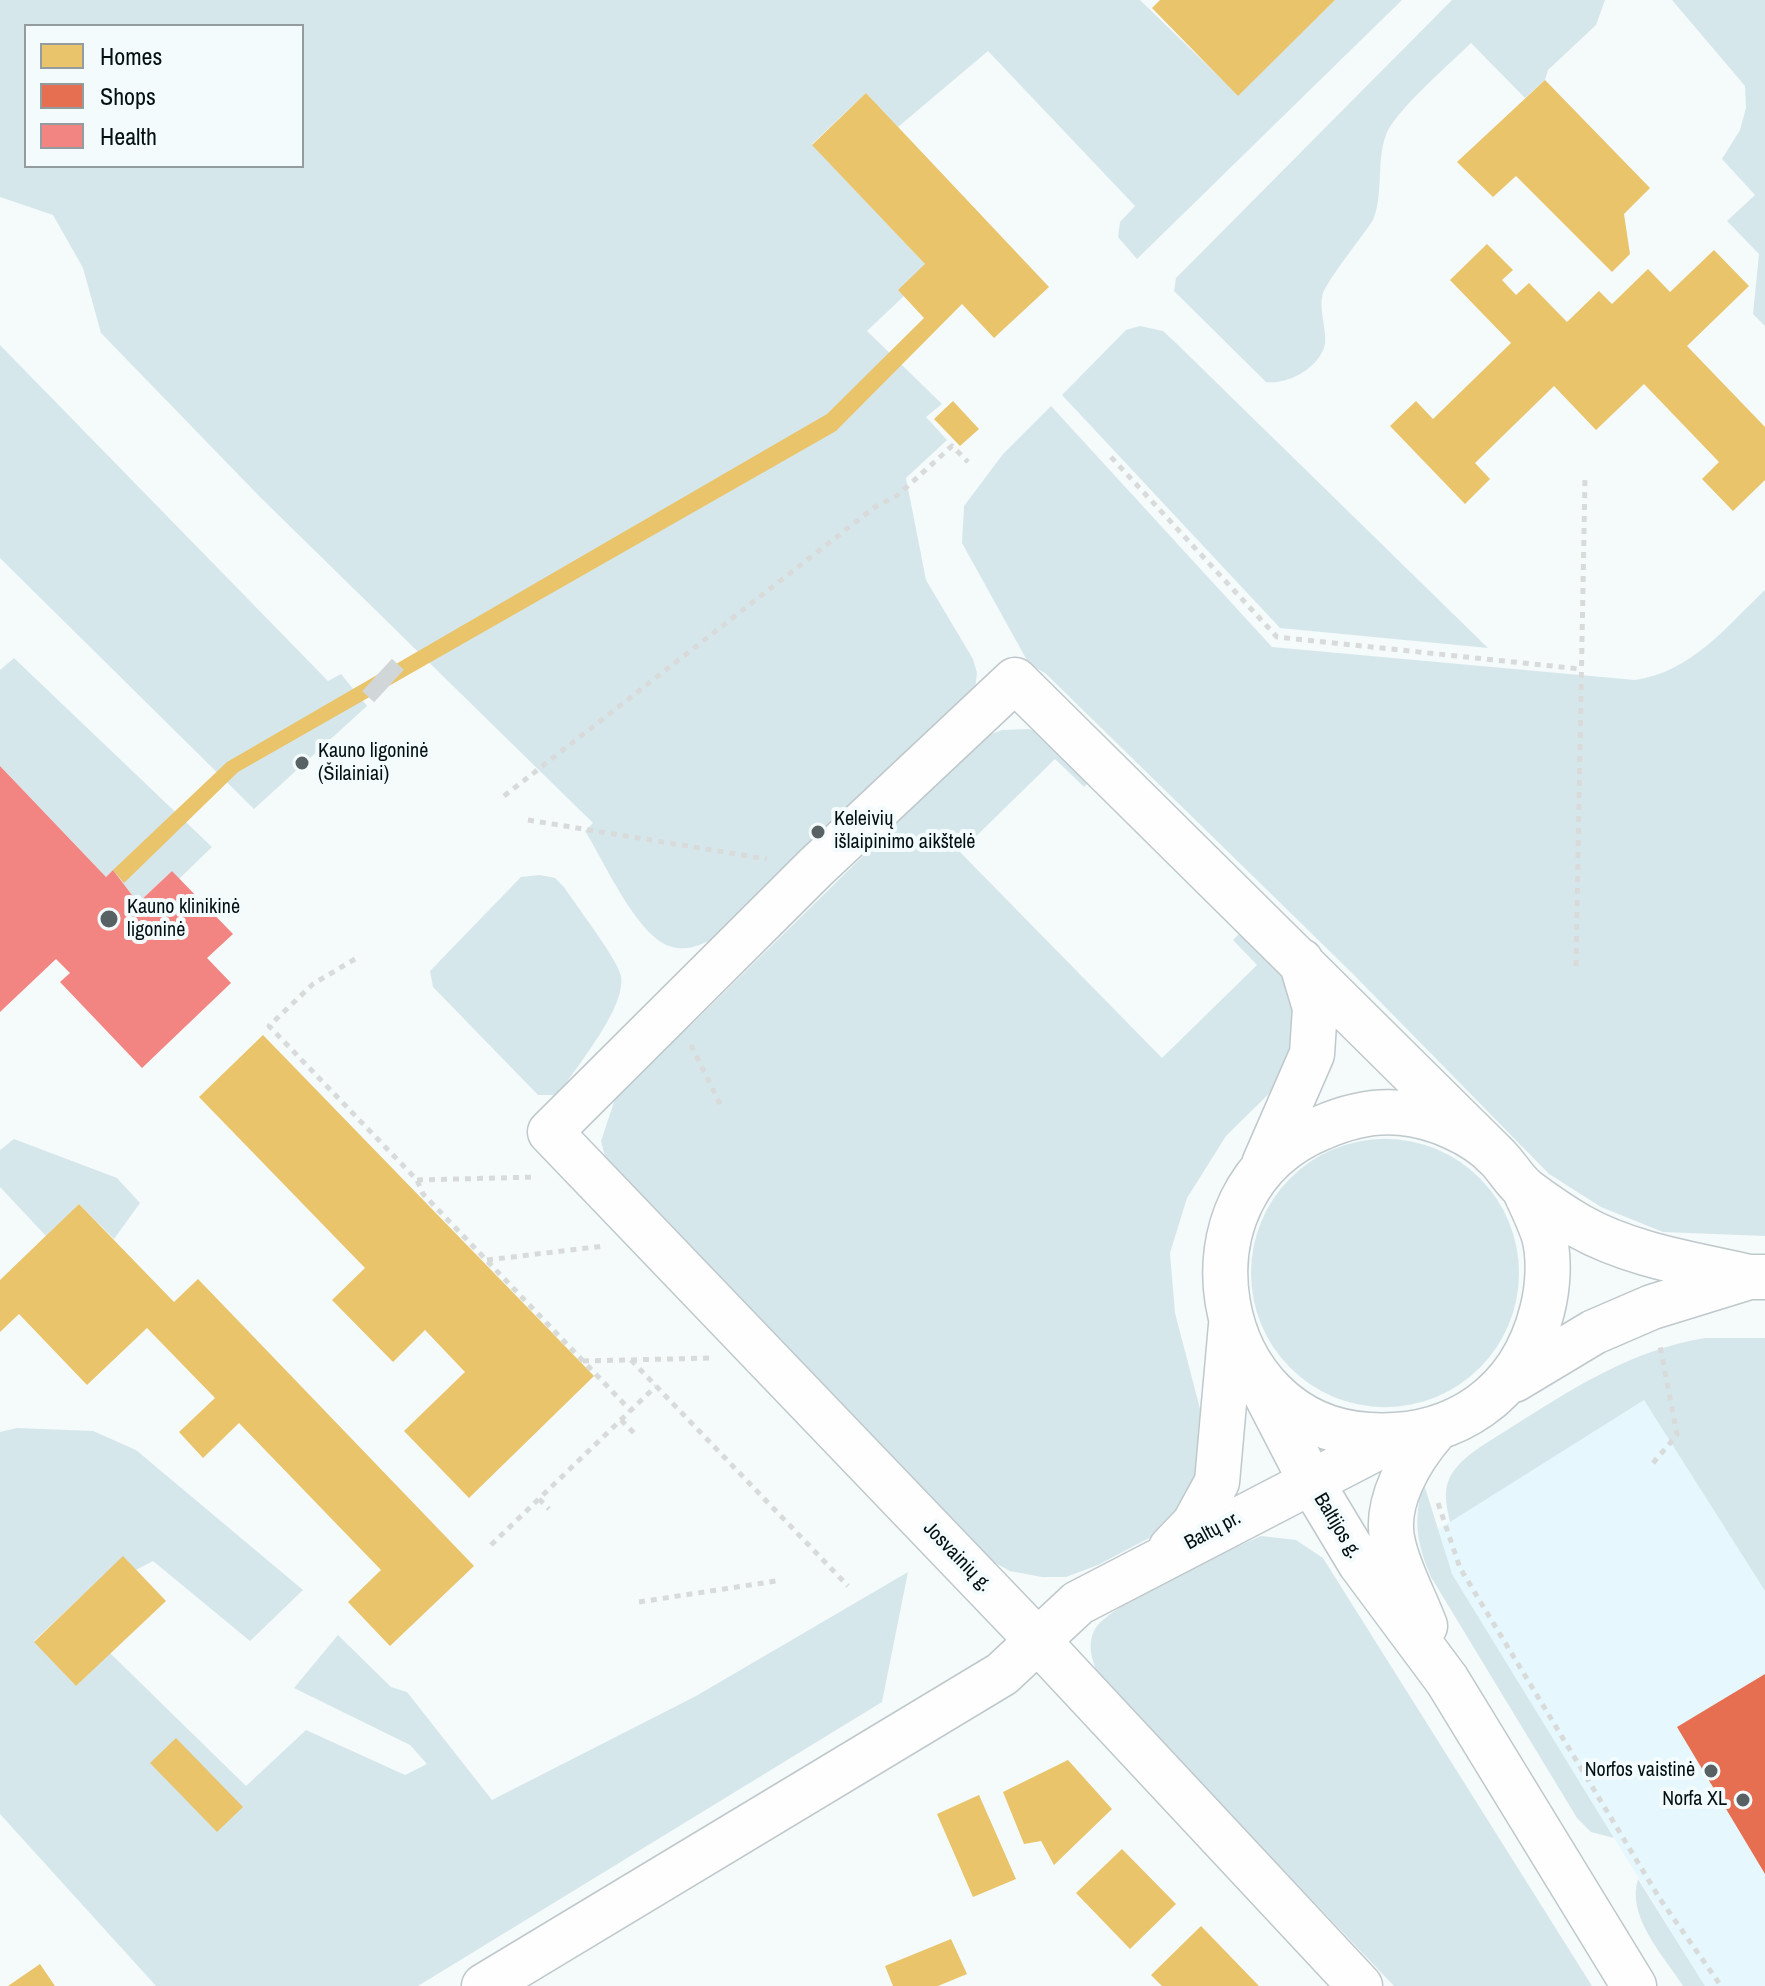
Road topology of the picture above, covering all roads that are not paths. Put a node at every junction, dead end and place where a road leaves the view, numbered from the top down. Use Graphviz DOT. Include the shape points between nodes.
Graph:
graph roads {
  1 [pos="1301,961"];
  2 [pos="1495,1155"];
  3 [pos="1261,1170"];
  4 [pos="1524,1189"];
  5 [pos="1757,1277"];
  6 [pos="1239,1341"];
  7 [pos="1506,1384"];
  8 [pos="1417,1433"];
  9 [pos="1310,1480"];
  10 [pos="1159,1560"];
  11 [pos="1038,1641"];
  12 [pos="1447,1680"];
  13 [pos="484,1986"];
  14 [pos="1360,1986"];
  15 [pos="1634,1986"];
  1 -- 2 [label="street"];
  1 -- 3 [label="street" via="1315,1008 1312,1054"];
  1 -- 11 [label="street, Josvainių g." via="1015,680 816,867 550,1132"];
  2 -- 3 [label="street, Baltų pr." via="1452,1126 1401,1113 1349,1116 1301,1136"];
  2 -- 4 [label="street, Baltų pr."];
  3 -- 6 [label="street, Baltų pr." via="1243,1197 1224,1258 1224,1290"];
  4 -- 5 [label="street, Baltų pr." via="1580,1227 1642,1252"];
  4 -- 7 [label="street, Baltų pr." via="1544,1238 1548,1290 1535,1341"];
  5 -- 7 [label="street" via="1652,1307 1594,1332"];
  6 -- 8 [label="street, Baltų pr." via="1276,1394 1312,1420 1354,1434"];
  6 -- 9 [label="street, Baltijos g."];
  6 -- 10 [label="street" via="1217,1482 1194,1524"];
  7 -- 8 [label="street, Baltų pr." via="1474,1411"];
  8 -- 9 [label="street, Baltų pr."];
  8 -- 12 [label="street, Baltijos g." via="1415,1452 1401,1477 1392,1541"];
  9 -- 10 [label="street, Baltų pr."];
  9 -- 12 [label="street, Baltijos g." via="1360,1563"];
  10 -- 11 [label="street, Baltų pr." via="1078,1603"];
  11 -- 13 [label="street, Baltų pr." via="1002,1674"];
  11 -- 14 [label="street, Josvainių g."];
  12 -- 15 [label="street, Baltijos g."];
}
